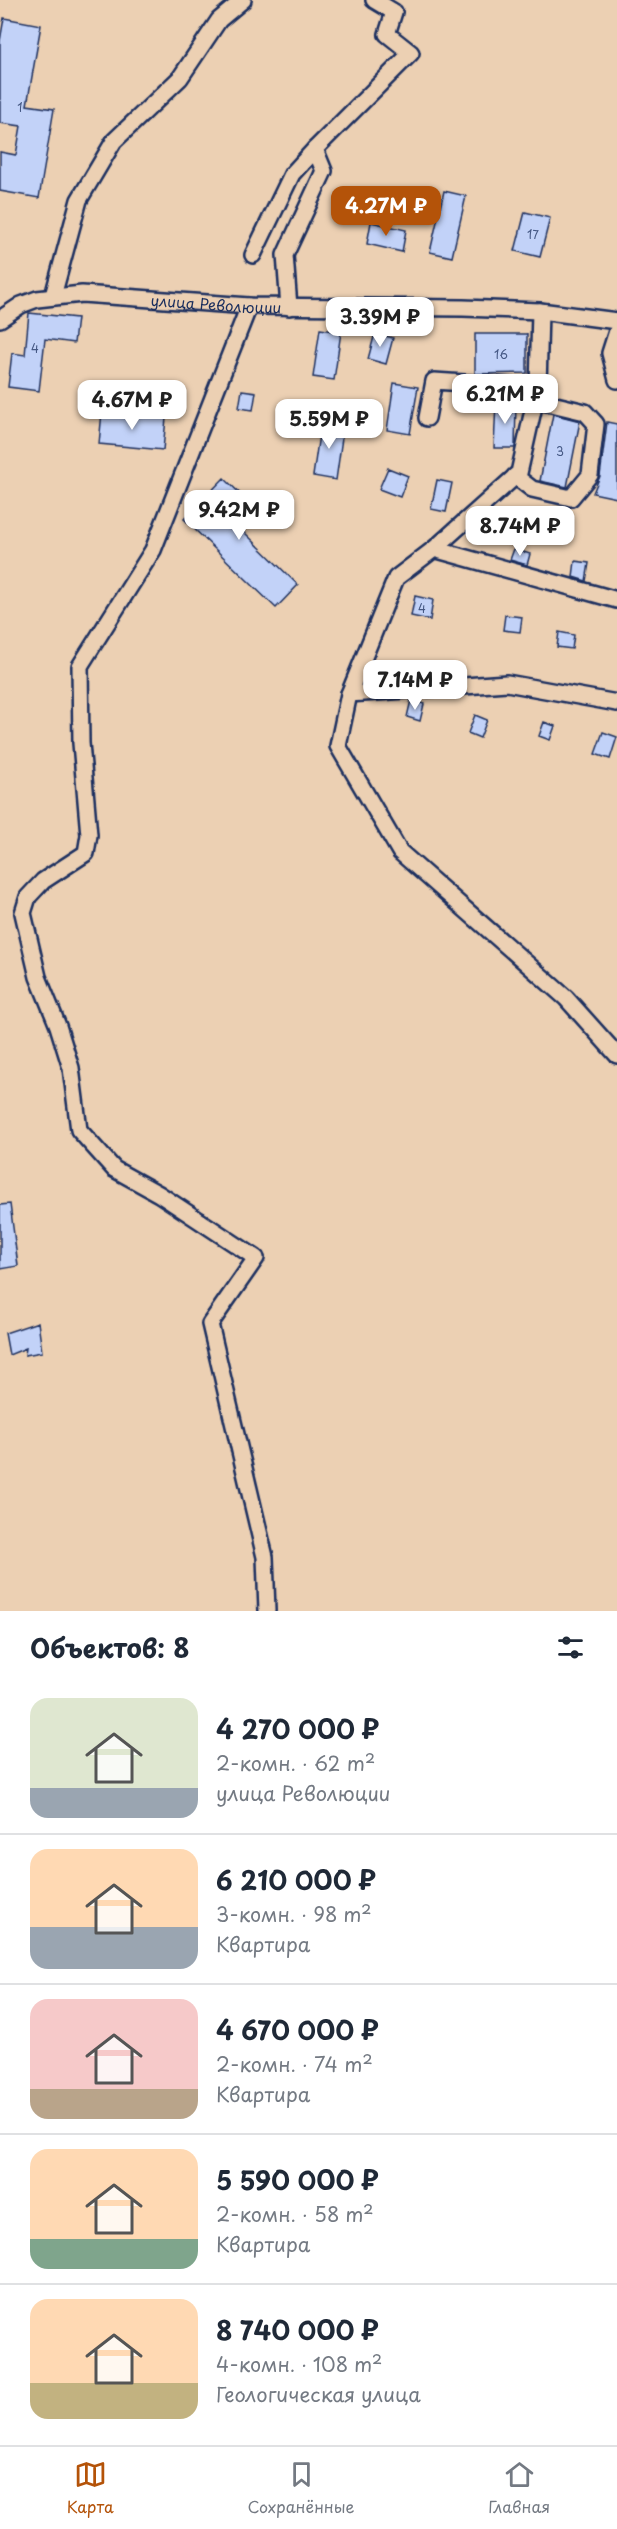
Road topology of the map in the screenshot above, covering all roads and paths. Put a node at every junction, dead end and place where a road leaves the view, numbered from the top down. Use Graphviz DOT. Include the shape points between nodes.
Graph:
graph roads {
  1 [pos="243,0"];
  2 [pos="374,0"];
  3 [pos="315,149"];
  4 [pos="252,255"];
  5 [pos="53,296"];
  6 [pos="249,306"];
  7 [pos="289,306"];
  8 [pos="540,311"];
  9 [pos="0,319"];
  10 [pos="617,321"];
  11 [pos="617,332"];
  12 [pos="617,380"];
  13 [pos="537,394"];
  14 [pos="427,418"];
  15 [pos="515,476"];
  16 [pos="434,549"];
  17 [pos="617,600"];
  18 [pos="349,694"];
  19 [pos="617,703"];
  20 [pos="617,1056"];
  21 [pos="267,1611"];
  1 -- 5 [label="street" via="219,20 180,78 114,141 79,200"];
  2 -- 3 [label="street" via="394,12 387,34 411,53"];
  3 -- 4 [label="street" via="292,174"];
  3 -- 7 [label="street" via="324,171 285,255"];
  5 -- 6 [label="street, улица Революции" via="82,294"];
  5 -- 9 [label="street, улица Революции" via="21,305"];
  6 -- 7 [label="street, улица Революции"];
  6 -- 21 [label="street" via="153,550 80,666 86,853 43,881 28,897 23,913 38,977 71,1068 79,1130 114,1169 256,1258 210,1324 266,1557"];
  7 -- 8 [label="street, улица Революции"];
  8 -- 10 [label="street, улица Революции"];
  8 -- 13 [label="street"];
  11 -- 12 [label="street" via="610,353"];
  13 -- 14 [label="street" via="434,381"];
  13 -- 15 [label="street"];
  13 -- 15 [label="street" via="585,412 596,424 590,475 571,498 532,489"];
  15 -- 16 [label="street"];
  16 -- 17 [label="street"];
  16 -- 18 [label="street" via="396,578"];
  18 -- 19 [label="street" via="507,683"];
  18 -- 20 [label="street" via="338,746 400,852 566,998"];
}
